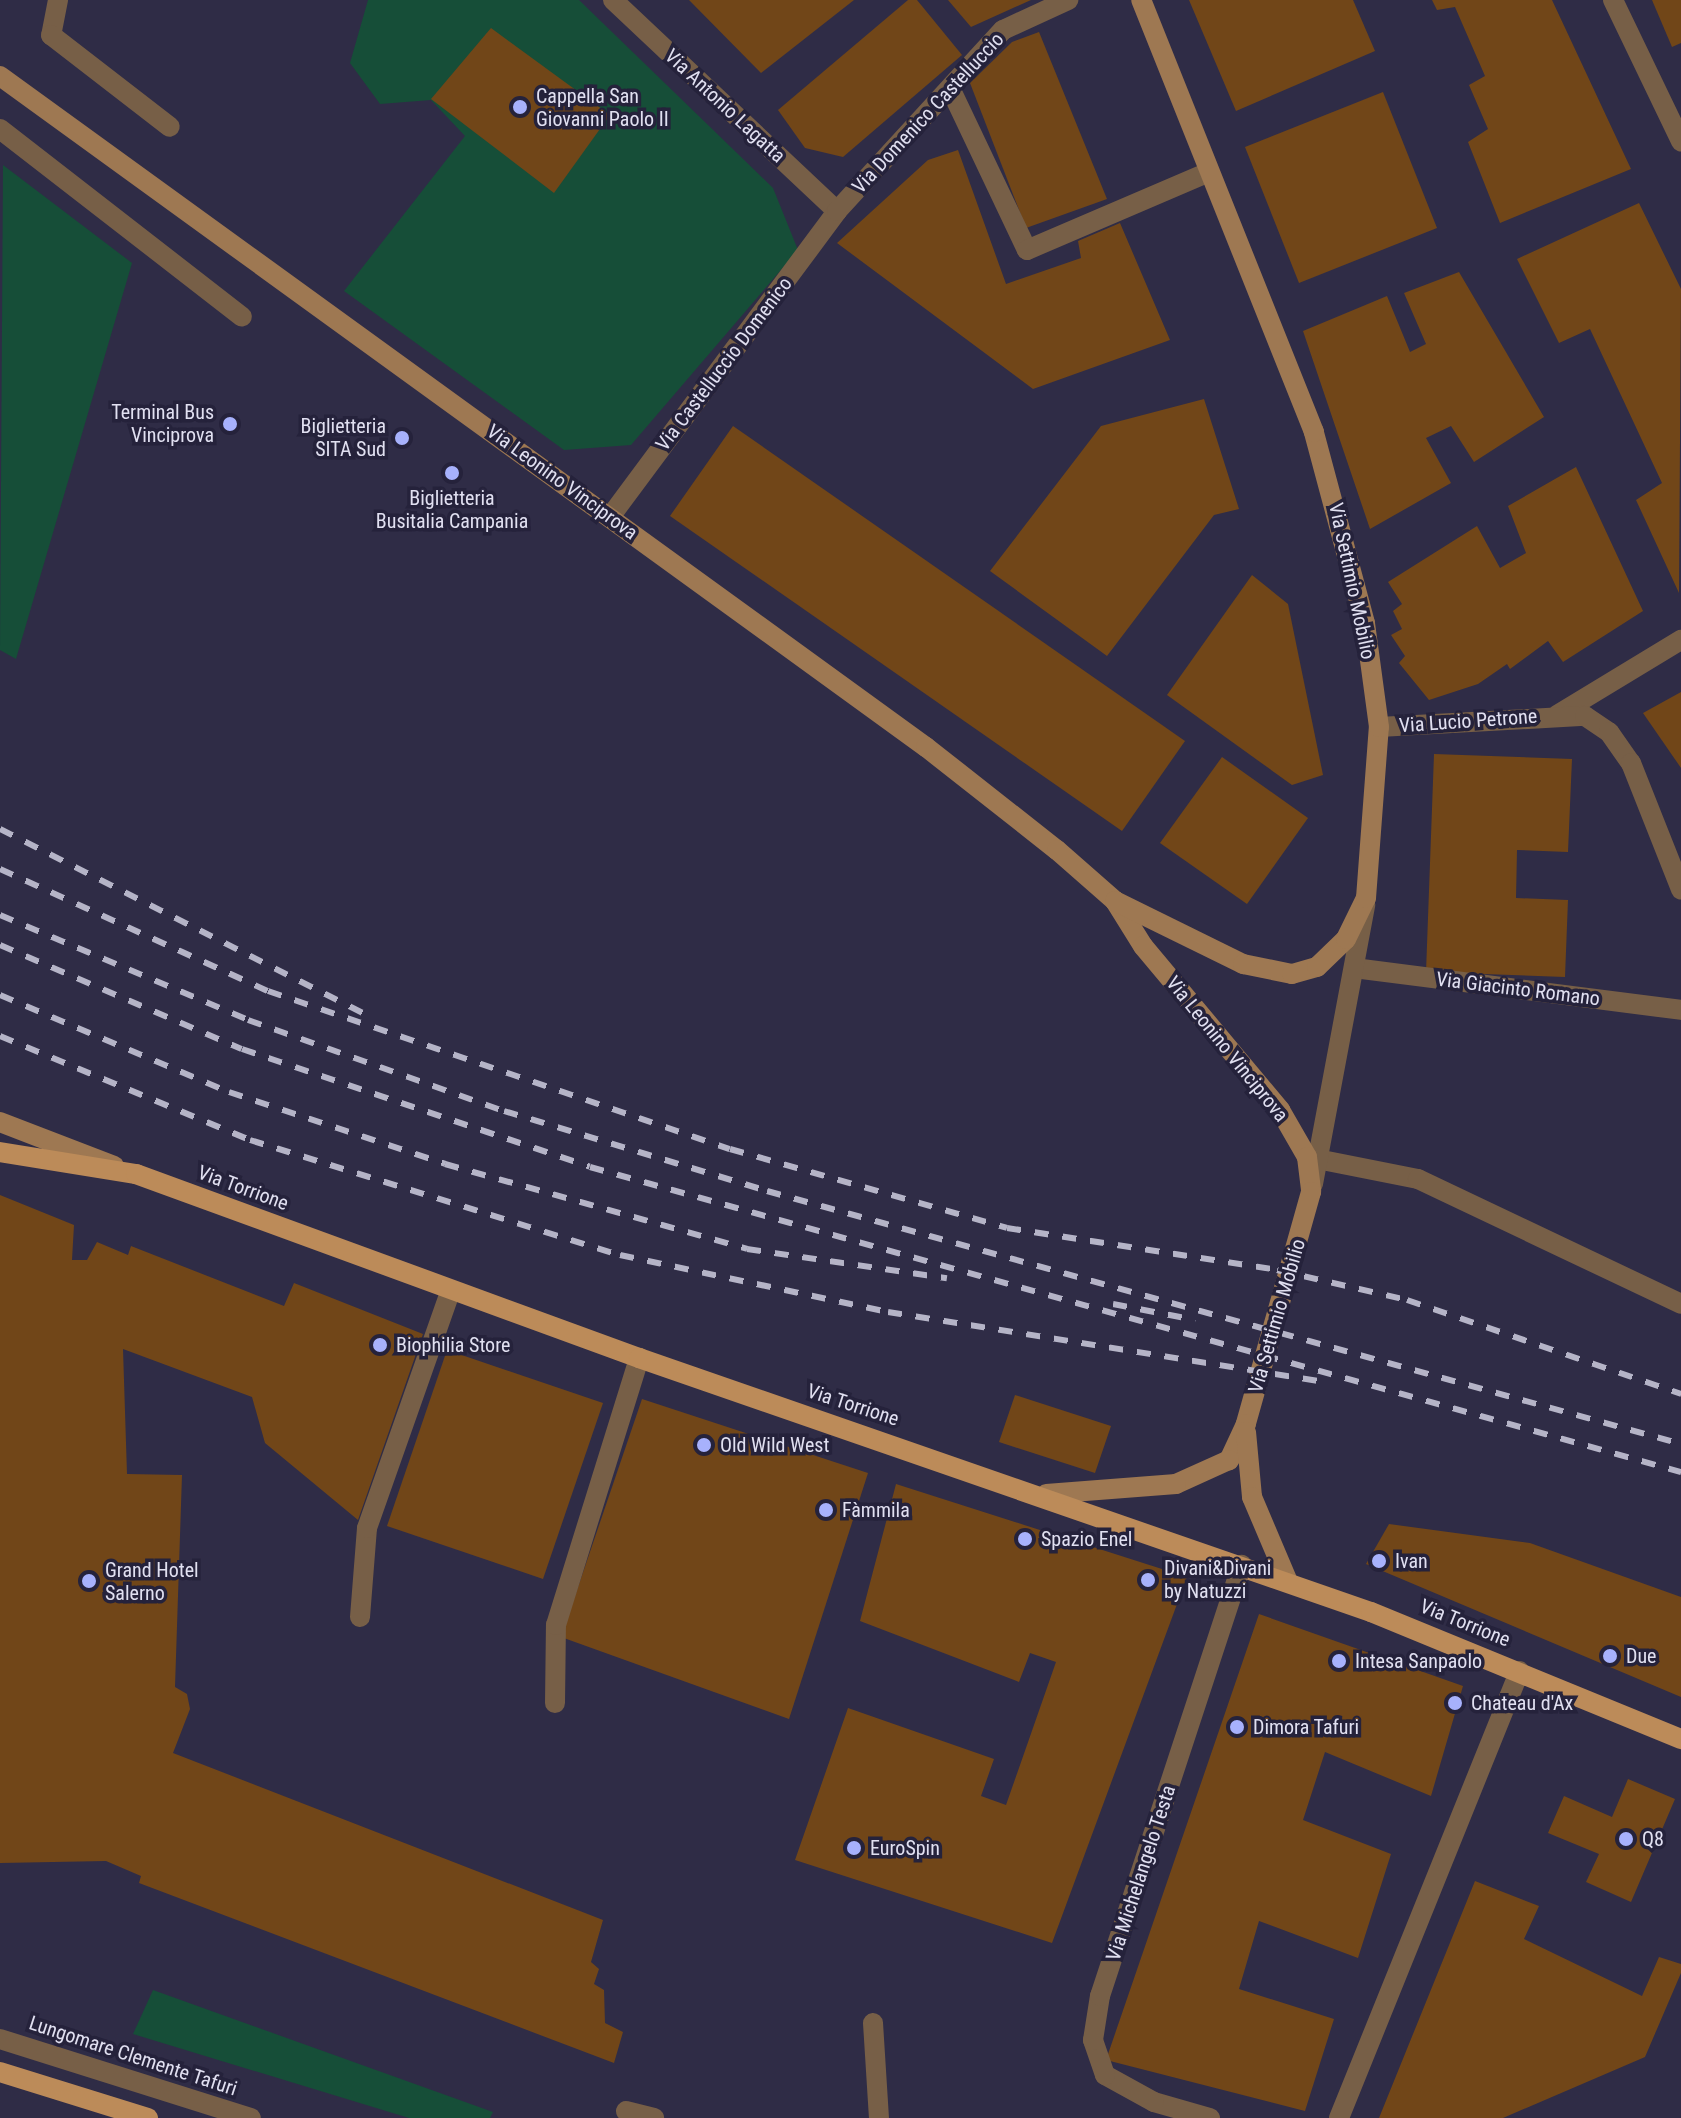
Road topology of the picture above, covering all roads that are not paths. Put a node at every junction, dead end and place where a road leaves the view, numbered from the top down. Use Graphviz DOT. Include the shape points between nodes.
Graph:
graph roads {
  1 [pos="58,0"];
  2 [pos="613,0"];
  3 [pos="1068,0"];
  4 [pos="1141,0"];
  5 [pos="1613,0"];
  6 [pos="0,76"];
  7 [pos="951,90"];
  8 [pos="170,127"];
  9 [pos="0,129"];
  10 [pos="1681,141"];
  11 [pos="1209,172"];
  12 [pos="837,211"];
  13 [pos="242,317"];
  14 [pos="610,517"];
  15 [pos="1681,640"];
  16 [pos="1557,715"];
  17 [pos="1379,727"];
  18 [pos="1681,889"];
  19 [pos="1366,898"];
  20 [pos="1115,901"];
  21 [pos="1354,968"];
  22 [pos="1681,1010"];
  23 [pos="0,1122"];
  24 [pos="0,1152"];
  25 [pos="1312,1157"];
  26 [pos="136,1174"];
  27 [pos="1310,1200"];
  28 [pos="451,1290"];
  29 [pos="1681,1304"];
  30 [pos="639,1358"];
  31 [pos="1246,1424"];
  32 [pos="1046,1494"];
  33 [pos="1242,1565"];
  34 [pos="1288,1582"];
  35 [pos="360,1617"];
  36 [pos="1520,1671"];
  37 [pos="555,1703"];
  38 [pos="1681,1739"];
  39 [pos="873,2023"];
  40 [pos="0,2039"];
  41 [pos="0,2072"];
  42 [pos="626,2111"];
  43 [pos="148,2118"];
  44 [pos="251,2118"];
  45 [pos="654,2118"];
  46 [pos="879,2118"];
  47 [pos="1210,2118"];
  48 [pos="1339,2118"];
  1 -- 8 [label="street" via="51,35"];
  2 -- 12 [label="street, Via Antonio Lagatta"];
  3 -- 7 [label="street, Via Domenico Castelluccio" via="1003,30"];
  4 -- 11 [label="main road, Via Settimio Mobilio"];
  5 -- 10 [label="street"];
  6 -- 14 [label="main road, Via Leonino Vinciprova"];
  7 -- 11 [label="street" via="1027,250"];
  7 -- 12 [label="street, Via Domenico Castelluccio"];
  9 -- 13 [label="street"];
  11 -- 17 [label="main road, Via Settimio Mobilio" via="1339,511"];
  12 -- 14 [label="street, Via Castelluccio Domenico"];
  14 -- 20 [label="main road, Via Leonino Vinciprova" via="926,747"];
  15 -- 16 [label="street, Via Lucio Petrone"];
  16 -- 17 [label="street, Via Lucio Petrone"];
  16 -- 18 [label="street, Via Lucio Petrone" via="1585,716 1609,732 1631,763"];
  17 -- 19 [label="main road, Via Settimio Mobilio"];
  19 -- 20 [label="main road, Via Leonino Vinciprova" via="1335,952 1292,974 1243,964"];
  19 -- 21 [label="street, Via Settimio Mobilio"];
  20 -- 25 [label="main road, Via Leonino Vinciprova" via="1143,946 1280,1110"];
  21 -- 22 [label="street, Via Giacinto Romano"];
  21 -- 25 [label="street, Via Settimio Mobilio"];
  23 -- 26 [label="main road"];
  24 -- 26 [label="main road, Via Torrione"];
  25 -- 27 [label="main road, Via Leonino Vinciprova"];
  25 -- 29 [label="street" via="1418,1179"];
  26 -- 28 [label="main road, Via Torrione"];
  27 -- 31 [label="main road, Via Settimio Mobilio"];
  28 -- 30 [label="main road, Via Torrione"];
  28 -- 35 [label="street" via="367,1528"];
  30 -- 32 [label="main road, Via Torrione"];
  30 -- 37 [label="street" via="556,1625"];
  31 -- 32 [label="main road, Via Settimio Mobilio" via="1229,1460 1196,1479"];
  31 -- 34 [label="main road, Via Settimio Mobilio" via="1245,1473"];
  32 -- 33 [label="main road, Via Torrione"];
  33 -- 34 [label="main road, Via Torrione"];
  33 -- 47 [label="street, Via Michelangelo Testa" via="1100,1996 1093,2040 1105,2075 1154,2102"];
  34 -- 36 [label="main road, Via Torrione"];
  36 -- 38 [label="main road, Via Torrione"];
  36 -- 48 [label="street"];
  39 -- 46 [label="street"];
  40 -- 44 [label="street, Lungomare Clemente Tafuri"];
  41 -- 43 [label="main road"];
  42 -- 45 [label="street"];
}
